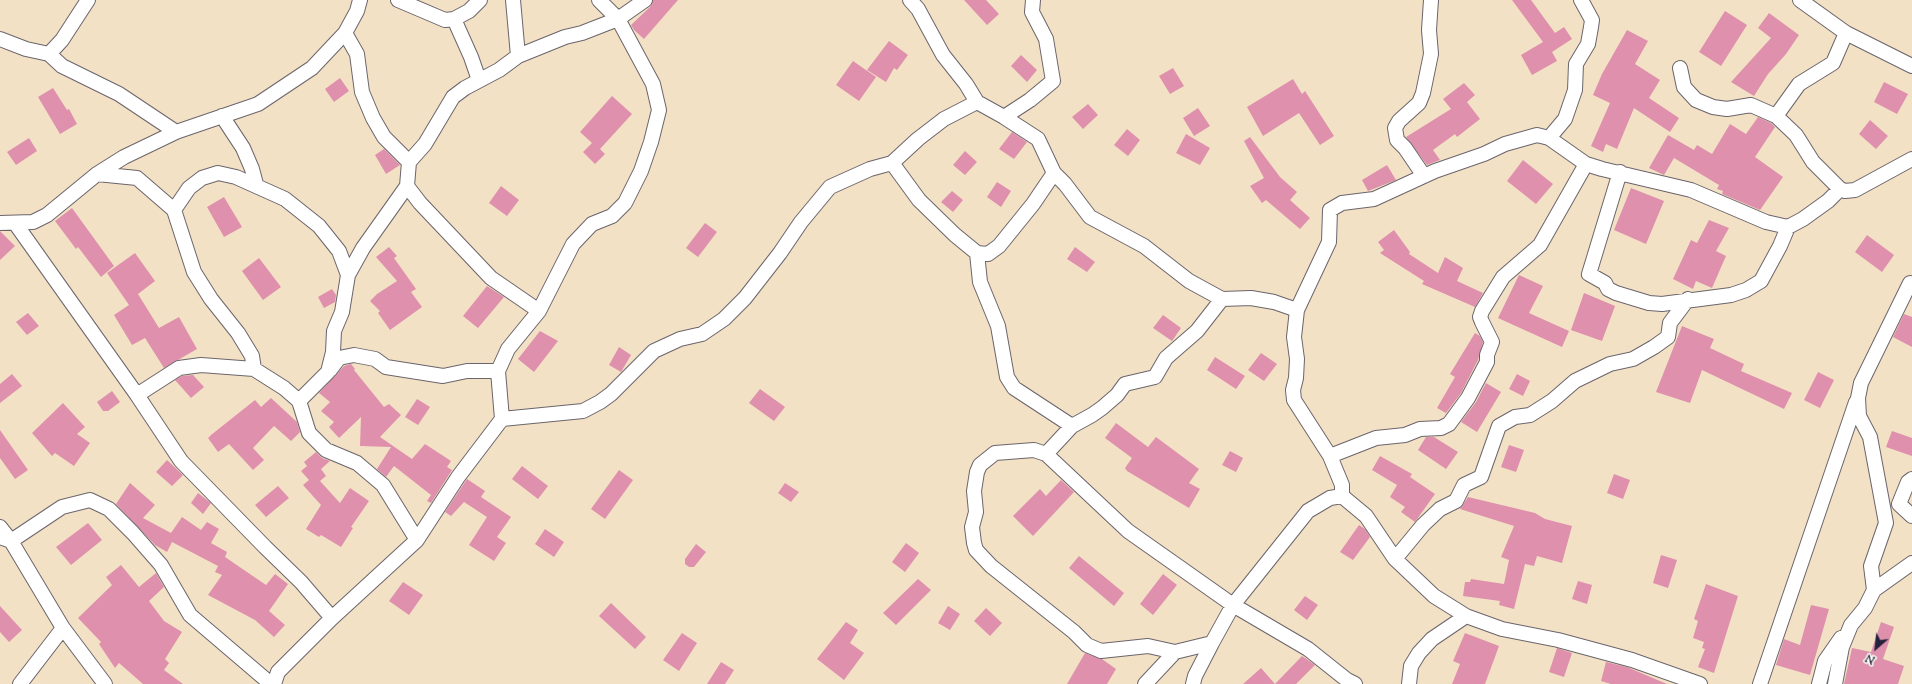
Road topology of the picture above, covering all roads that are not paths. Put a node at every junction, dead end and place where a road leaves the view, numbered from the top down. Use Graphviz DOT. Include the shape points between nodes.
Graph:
graph roads {
  1 [pos="88,0"];
  2 [pos="360,0"];
  3 [pos="398,0"];
  4 [pos="480,0"];
  5 [pos="512,0"];
  6 [pos="599,0"];
  7 [pos="644,0"];
  8 [pos="910,0"];
  9 [pos="1033,0"];
  10 [pos="1431,0"];
  11 [pos="1581,0"];
  12 [pos="1800,0"];
  13 [pos="454,19"];
  14 [pos="618,19"];
  15 [pos="345,33"];
  16 [pos="1846,33"];
  17 [pos="0,39"];
  18 [pos="49,54"];
  19 [pos="518,56"];
  20 [pos="1912,66"];
  21 [pos="1680,68"];
  22 [pos="479,80"];
  23 [pos="977,102"];
  24 [pos="222,116"];
  25 [pos="1776,116"];
  26 [pos="1004,117"];
  27 [pos="176,132"];
  28 [pos="1550,138"];
  29 [pos="1912,159"];
  30 [pos="409,162"];
  31 [pos="892,163"];
  32 [pos="1586,164"];
  33 [pos="1620,172"];
  34 [pos="1054,173"];
  35 [pos="98,174"];
  36 [pos="1424,176"];
  37 [pos="256,184"];
  38 [pos="407,186"];
  39 [pos="1840,189"];
  40 [pos="174,210"];
  41 [pos="16,223"];
  42 [pos="0,224"];
  43 [pos="1788,227"];
  44 [pos="977,253"];
  45 [pos="348,275"];
  46 [pos="1911,283"];
  47 [pos="1222,299"];
  48 [pos="1688,299"];
  49 [pos="1297,310"];
  50 [pos="539,311"];
  51 [pos="254,369"];
  52 [pos="498,371"];
  53 [pos="328,372"];
  54 [pos="137,395"];
  55 [pos="1858,398"];
  56 [pos="299,401"];
  57 [pos="502,419"];
  58 [pos="1072,426"];
  59 [pos="1046,454"];
  60 [pos="1330,456"];
  61 [pos="1912,480"];
  62 [pos="1342,496"];
  63 [pos="1912,516"];
  64 [pos="0,527"];
  65 [pos="5,539"];
  66 [pos="417,540"];
  67 [pos="1395,559"];
  68 [pos="1912,563"];
  69 [pos="1874,590"];
  70 [pos="1233,605"];
  71 [pos="1466,616"];
  72 [pos="332,618"];
  73 [pos="1851,625"];
  74 [pos="63,628"];
  75 [pos="1212,643"];
  76 [pos="1175,652"];
  77 [pos="1350,683"];
  78 [pos="20,684"];
  79 [pos="105,684"];
  80 [pos="272,684"];
  81 [pos="1145,684"];
  82 [pos="1194,684"];
  83 [pos="1409,684"];
  84 [pos="1700,684"];
  85 [pos="1760,684"];
  86 [pos="1820,684"];
  87 [pos="1835,684"];
  1 -- 18 [label="street" via="62,40"];
  2 -- 15 [label="street"];
  3 -- 13 [label="street" via="444,20"];
  4 -- 13 [label="street" via="469,11"];
  5 -- 19 [label="street"];
  6 -- 14 [label="street"];
  7 -- 14 [label="street"];
  8 -- 23 [label="street" via="918,9 943,55"];
  9 -- 26 [label="street" via="1032,12 1046,39 1053,81"];
  10 -- 36 [label="street" via="1431,54 1422,93 1419,102 1395,128 1397,140"];
  11 -- 28 [label="street" via="1592,20 1592,27 1588,44 1576,64 1575,90 1565,118"];
  12 -- 16 [label="street"];
  13 -- 22 [label="street"];
  14 -- 19 [label="street"];
  14 -- 50 [label="street" via="653,84 659,110 651,142 626,203 612,216 592,224 574,244"];
  15 -- 24 [label="street" via="312,68 258,104"];
  15 -- 30 [label="street" via="357,54 362,92 373,118 384,137"];
  16 -- 20 [label="street"];
  16 -- 25 [label="street" via="1834,63 1799,84"];
  17 -- 18 [label="street"];
  18 -- 27 [label="street" via="62,66 119,94"];
  19 -- 22 [label="street" via="500,70"];
  21 -- 25 [label="street" via="1684,87 1696,100 1727,109 1751,105"];
  22 -- 30 [label="street" via="453,97 425,144"];
  23 -- 26 [label="street"];
  23 -- 31 [label="street" via="944,119"];
  24 -- 27 [label="street"];
  24 -- 37 [label="street" via="243,148"];
  25 -- 39 [label="street" via="1796,135 1813,162"];
  26 -- 34 [label="street" via="1038,139"];
  27 -- 35 [label="street" via="124,157"];
  28 -- 32 [label="street"];
  28 -- 36 [label="street" via="1531,135"];
  29 -- 39 [label="street" via="1855,190"];
  30 -- 38 [label="street"];
  31 -- 44 [label="street" via="919,200"];
  31 -- 57 [label="street" via="870,169 830,187 745,298 724,319 702,334 680,339 654,351 612,394 600,402 583,410"];
  32 -- 33 [label="street"];
  32 -- 60 [label="street" via="1540,245 1503,276 1482,311 1480,317 1492,342 1487,362 1468,398 1449,424 1441,428 1420,429 1405,435 1376,438"];
  33 -- 43 [label="street" via="1691,190 1766,222"];
  33 -- 48 [label="street" via="1589,274 1616,293 1649,303 1662,304"];
  34 -- 44 [label="street" via="999,246 988,254"];
  34 -- 47 [label="street" via="1090,217 1144,246 1189,281"];
  35 -- 40 [label="street" via="137,178"];
  35 -- 41 [label="street" via="47,215 33,222"];
  36 -- 49 [label="street" via="1374,198 1342,203 1330,210 1329,242"];
  37 -- 40 [label="street" via="218,173 202,178 189,188"];
  37 -- 45 [label="street" via="285,199 319,226 340,251"];
  38 -- 45 [label="street" via="362,248"];
  38 -- 50 [label="street" via="492,278"];
  39 -- 43 [label="street" via="1828,201"];
  40 -- 51 [label="street" via="194,272 211,299 238,333 252,356"];
  41 -- 42 [label="street"];
  41 -- 54 [label="street"];
  43 -- 48 [label="street" via="1761,280 1746,290 1731,295"];
  44 -- 58 [label="street" via="980,282 998,326 1007,377 1014,388"];
  45 -- 53 [label="street" via="342,312 334,331 333,352"];
  46 -- 55 [label="street" via="1861,383"];
  47 -- 49 [label="street" via="1251,298"];
  47 -- 58 [label="street" via="1197,331 1166,358 1155,377 1125,384 1102,408"];
  48 -- 67 [label="street" via="1670,323 1668,337 1654,348 1633,359 1610,364 1575,381 1552,401 1530,415 1515,417 1499,426 1481,476 1464,485 1456,501 1440,508 1423,524"];
  49 -- 60 [label="street" via="1294,337 1297,359 1294,400"];
  50 -- 52 [label="street" via="508,349"];
  51 -- 54 [label="street" via="202,365 179,368"];
  51 -- 56 [label="street"];
  52 -- 53 [label="street" via="436,376 386,367 375,359 354,355 339,358"];
  52 -- 57 [label="street"];
  53 -- 56 [label="street"];
  54 -- 72 [label="street" via="181,460 301,582"];
  55 -- 69 [label="street" via="1859,416 1870,438 1886,524 1871,566"];
  55 -- 85 [label="street"];
  56 -- 66 [label="street" via="309,433 326,450 357,463 383,485"];
  57 -- 66 [label="street" via="458,477"];
  58 -- 59 [label="street"];
  59 -- 70 [label="street" via="1128,531"];
  59 -- 76 [label="street" via="1034,450 995,453 980,465 974,491 976,512 972,527 976,550 991,566 1087,645 1101,651 1148,646"];
  60 -- 62 [label="street" via="1342,485"];
  61 -- 63 [label="street" via="1908,482 1899,504"];
  62 -- 67 [label="street" via="1366,516"];
  62 -- 70 [label="street" via="1330,498 1308,511"];
  64 -- 65 [label="street"];
  65 -- 74 [label="street"];
  65 -- 80 [label="street" via="62,508 90,500 109,509 134,532 161,565 190,615"];
  66 -- 72 [label="street"];
  67 -- 71 [label="street" via="1434,596"];
  68 -- 69 [label="street"];
  69 -- 73 [label="street" via="1865,608"];
  70 -- 75 [label="street"];
  70 -- 77 [label="street" via="1308,649"];
  71 -- 83 [label="street" via="1432,640 1419,653 1411,666"];
  71 -- 84 [label="street" via="1502,628 1632,660"];
  72 -- 80 [label="street" via="278,672"];
  73 -- 86 [label="street" via="1825,661"];
  73 -- 87 [label="street" via="1842,647"];
  74 -- 78 [label="street"];
  74 -- 79 [label="street"];
  75 -- 76 [label="street"];
  75 -- 82 [label="street" via="1195,676"];
  76 -- 81 [label="street"];
}
